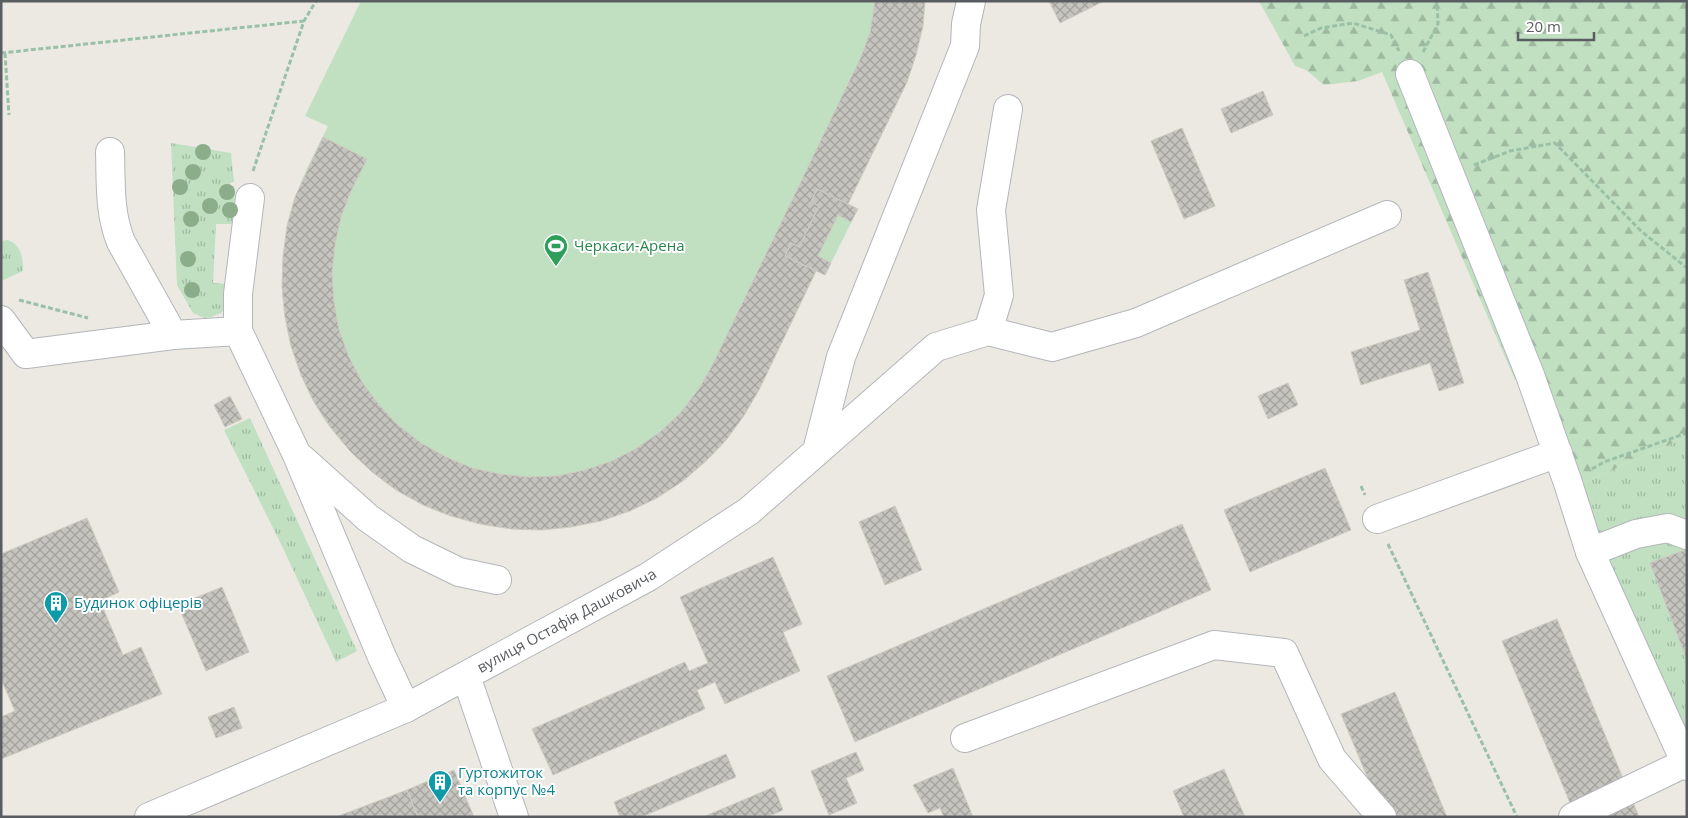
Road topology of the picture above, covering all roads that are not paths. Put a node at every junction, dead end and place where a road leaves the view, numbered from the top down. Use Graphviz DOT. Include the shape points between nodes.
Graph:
graph roads {
  1 [pos="971,1"];
  2 [pos="1410,74"];
  3 [pos="1008,109"];
  4 [pos="110,152"];
  5 [pos="250,198"];
  6 [pos="1386,215"];
  7 [pos="6,309"];
  8 [pos="238,331"];
  9 [pos="988,331"];
  10 [pos="173,335"];
  11 [pos="817,451"];
  12 [pos="1558,453"];
  13 [pos="297,455"];
  14 [pos="1377,520"];
  15 [pos="1687,535"];
  16 [pos="1590,552"];
  17 [pos="497,580"];
  18 [pos="466,676"];
  19 [pos="406,708"];
  20 [pos="965,738"];
  21 [pos="1686,765"];
  22 [pos="183,810"];
  23 [pos="149,817"];
  24 [pos="514,817"];
  25 [pos="1382,817"];
  26 [pos="1573,817"];
  1 -- 11 [label="street" via="966,46 841,357"];
  2 -- 12 [label="street"];
  3 -- 9 [label="street" via="991,210 999,295"];
  4 -- 10 [label="street" via="115,226"];
  5 -- 8 [label="street" via="238,294"];
  6 -- 9 [label="street" via="1136,323 1052,347"];
  7 -- 10 [label="street" via="26,354"];
  8 -- 10 [label="street"];
  8 -- 13 [label="street"];
  9 -- 11 [label="street, вулиця Остафія Дашковича" via="936,347"];
  11 -- 18 [label="street, вулиця Остафія Дашковича" via="750,510 648,577"];
  12 -- 14 [label="street"];
  12 -- 16 [label="street"];
  13 -- 17 [label="street" via="368,518 412,549 459,572"];
  13 -- 19 [label="street"];
  15 -- 16 [label="street" via="1668,528 1636,534"];
  16 -- 21 [label="street"];
  18 -- 19 [label="street, вулиця Остафія Дашковича"];
  18 -- 24 [label="street"];
  19 -- 22 [label="street, вулиця Остафія Дашковича"];
  20 -- 25 [label="street" via="1214,645 1284,653 1332,760"];
  21 -- 26 [label="street"];
  22 -- 23 [label="street, вулиця Остафія Дашковича"];
}
